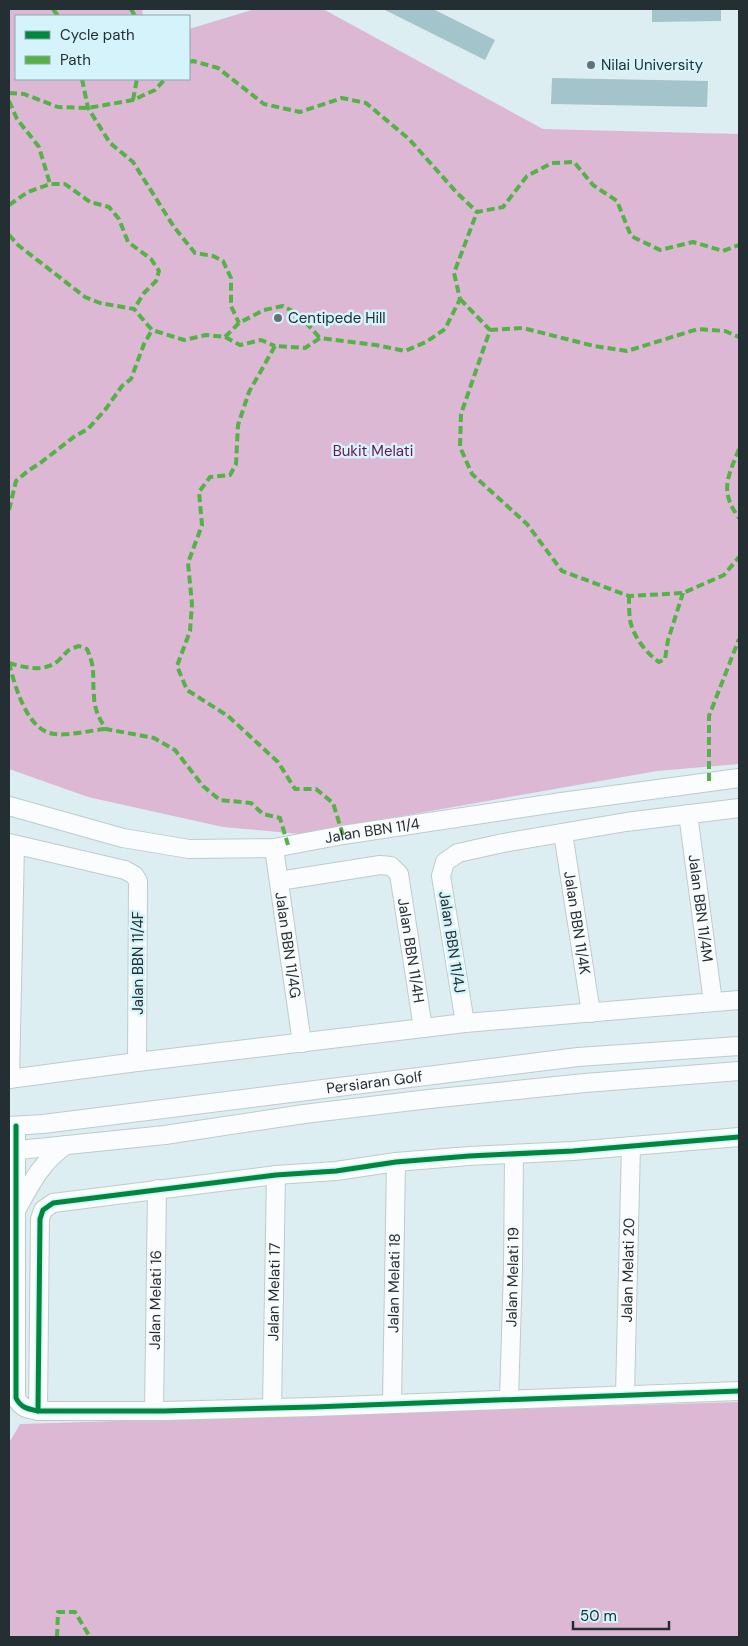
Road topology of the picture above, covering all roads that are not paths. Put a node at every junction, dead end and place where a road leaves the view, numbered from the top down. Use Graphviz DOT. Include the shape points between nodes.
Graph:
graph roads {
  1 [pos="739,778"];
  2 [pos="9,806"];
  3 [pos="739,808"];
  4 [pos="688,814"];
  5 [pos="562,833"];
  6 [pos="12,844"];
  7 [pos="274,848"];
  8 [pos="279,882"];
  9 [pos="739,1000"];
  10 [pos="713,1002"];
  11 [pos="591,1013"];
  12 [pos="465,1024"];
  13 [pos="424,1028"];
  14 [pos="302,1042"];
  15 [pos="739,1046"];
  16 [pos="137,1062"];
  17 [pos="739,1071"];
  18 [pos="10,1079"];
  19 [pos="13,1126"];
  20 [pos="739,1136"];
  21 [pos="66,1145"];
  22 [pos="631,1146"];
  23 [pos="12,1150"];
  24 [pos="514,1154"];
  25 [pos="396,1162"];
  26 [pos="276,1175"];
  27 [pos="157,1189"];
  28 [pos="9,1194"];
  29 [pos="14,1218"];
  30 [pos="17,1305"];
  31 [pos="39,1306"];
  32 [pos="739,1391"];
  33 [pos="625,1394"];
  34 [pos="509,1399"];
  35 [pos="392,1403"];
  36 [pos="272,1408"];
  37 [pos="38,1411"];
  38 [pos="154,1411"];
  1 -- 7 [label="street, Jalan BBN 11/4" via="562,802"];
  2 -- 7 [label="street, Jalan BBN 11/4" via="132,840 189,849"];
  3 -- 4 [label="street"];
  4 -- 5 [label="street"];
  4 -- 10 [label="street, Jalan BBN 11/4M"];
  5 -- 11 [label="street, Jalan BBN 11/4K"];
  5 -- 12 [label="street, Jalan BBN 11/4J" via="458,852 445,862 441,876"];
  6 -- 16 [label="street, Jalan BBN 11/4F" via="125,870 138,881"];
  6 -- 18 [label="street"];
  7 -- 8 [label="street, Jalan BBN 11/4G"];
  8 -- 13 [label="street, Jalan BBN 11/4H" via="380,865 391,866 399,874"];
  8 -- 14 [label="street, Jalan BBN 11/4G"];
  9 -- 10 [label="street"];
  10 -- 11 [label="street"];
  11 -- 12 [label="street"];
  12 -- 13 [label="street"];
  13 -- 14 [label="street"];
  14 -- 16 [label="street"];
  15 -- 19 [label="street, Persiaran Golf" via="578,1058"];
  16 -- 18 [label="street"];
  17 -- 21 [label="street, Persiaran Golf" via="429,1099 166,1135"];
  19 -- 23 [label="street"];
  20 -- 22 [label="street"];
  21 -- 23 [label="street, Persiaran Golf"];
  21 -- 29 [label="street" via="42,1166"];
  22 -- 24 [label="street"];
  22 -- 33 [label="street, Jalan Melati 20"];
  23 -- 29 [label="street"];
  24 -- 25 [label="street"];
  24 -- 34 [label="street, Jalan Melati 19"];
  25 -- 26 [label="street"];
  25 -- 35 [label="street, Jalan Melati 18"];
  26 -- 27 [label="street"];
  26 -- 36 [label="street, Jalan Melati 17"];
  27 -- 31 [label="street" via="53,1203 43,1210 40,1219"];
  27 -- 38 [label="street, Jalan Melati 16"];
  28 -- 29 [label="street"];
  29 -- 30 [label="street"];
  30 -- 31 [label="street"];
  30 -- 37 [label="street" via="16,1398 23,1408"];
  31 -- 37 [label="street"];
  32 -- 33 [label="street"];
  33 -- 34 [label="street"];
  34 -- 35 [label="street"];
  35 -- 36 [label="street"];
  36 -- 38 [label="street"];
  37 -- 38 [label="street"];
}
